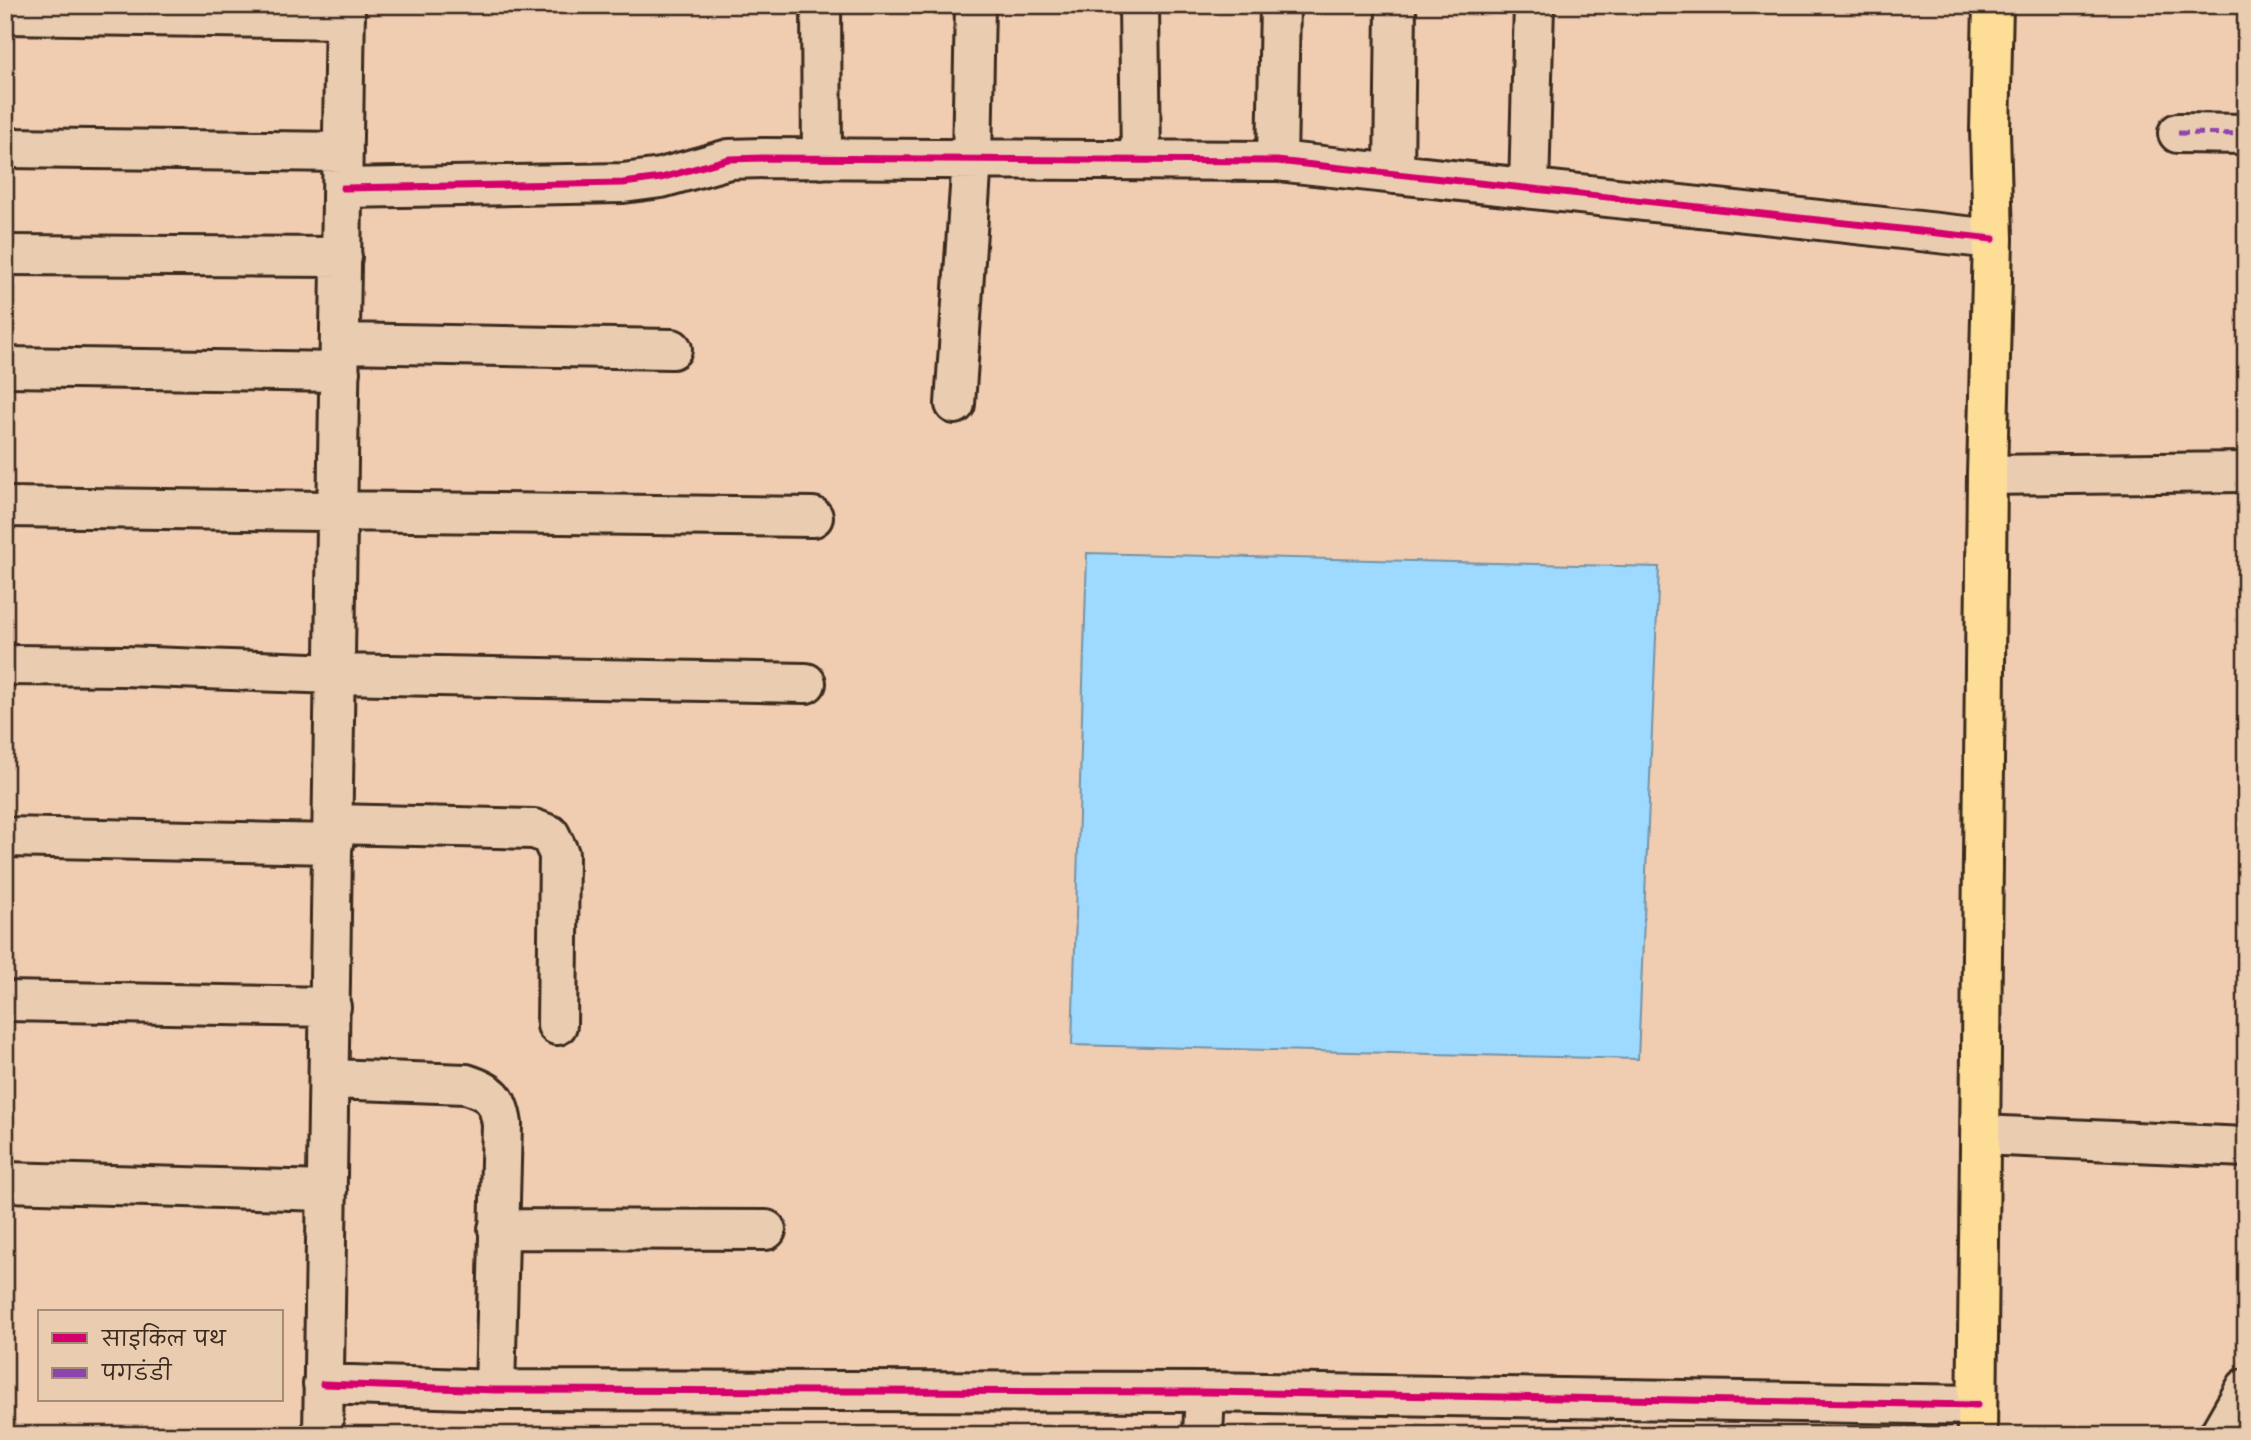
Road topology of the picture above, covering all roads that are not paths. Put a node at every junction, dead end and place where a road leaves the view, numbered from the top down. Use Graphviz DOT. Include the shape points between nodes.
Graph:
graph roads {
  1 [pos="821,5"];
  2 [pos="975,5"];
  3 [pos="1139,5"];
  4 [pos="1280,5"];
  5 [pos="1396,5"];
  6 [pos="1534,5"];
  7 [pos="1993,5"];
  8 [pos="345,12"];
  9 [pos="5,14"];
  10 [pos="2178,133"];
  11 [pos="2246,134"];
  12 [pos="5,148"];
  13 [pos="822,159"];
  14 [pos="972,159"];
  15 [pos="1141,160"];
  16 [pos="1277,161"];
  17 [pos="343,170"];
  18 [pos="1394,174"];
  19 [pos="1529,188"];
  20 [pos="1993,239"];
  21 [pos="5,255"];
  22 [pos="342,257"];
  23 [pos="672,349"];
  24 [pos="340,357"];
  25 [pos="5,367"];
  26 [pos="955,404"];
  27 [pos="2246,472"];
  28 [pos="1987,475"];
  29 [pos="5,507"];
  30 [pos="338,511"];
  31 [pos="813,517"];
  32 [pos="5,665"];
  33 [pos="336,674"];
  34 [pos="806,683"];
  35 [pos="333,834"];
  36 [pos="5,837"];
  37 [pos="5,1001"];
  38 [pos="331,1007"];
  39 [pos="557,1025"];
  40 [pos="330,1079"];
  41 [pos="1981,1135"];
  42 [pos="2246,1147"];
  43 [pos="5,1182"];
  44 [pos="327,1191"];
  45 [pos="498,1229"];
  46 [pos="766,1230"];
  47 [pos="323,1384"];
  48 [pos="2246,1388"];
  49 [pos="495,1390"];
  50 [pos="1205,1392"];
  51 [pos="1977,1420"];
  52 [pos="323,1435"];
  53 [pos="1203,1435"];
  54 [pos="2219,1435"];
  1 -- 13 [label="street"];
  2 -- 14 [label="street"];
  3 -- 15 [label="street"];
  4 -- 16 [label="street"];
  5 -- 18 [label="street"];
  6 -- 19 [label="street"];
  7 -- 20 [label="main road"];
  8 -- 9 [label="street"];
  8 -- 17 [label="street"];
  10 -- 11 [label="street"];
  12 -- 17 [label="street"];
  13 -- 14 [label="street"];
  13 -- 17 [label="street" via="729,159 661,178 622,183"];
  14 -- 15 [label="street"];
  14 -- 26 [label="street"];
  15 -- 16 [label="street"];
  16 -- 18 [label="street"];
  17 -- 22 [label="street"];
  18 -- 19 [label="street"];
  19 -- 20 [label="street"];
  20 -- 28 [label="main road"];
  21 -- 22 [label="street"];
  22 -- 24 [label="street"];
  23 -- 24 [label="street"];
  24 -- 25 [label="street"];
  24 -- 30 [label="street"];
  27 -- 28 [label="street"];
  28 -- 41 [label="main road"];
  29 -- 30 [label="street"];
  30 -- 31 [label="street"];
  30 -- 33 [label="street"];
  32 -- 33 [label="street"];
  33 -- 34 [label="street"];
  33 -- 35 [label="street"];
  35 -- 36 [label="street"];
  35 -- 38 [label="street"];
  35 -- 39 [label="street" via="534,829 550,835 559,855"];
  37 -- 38 [label="street"];
  38 -- 40 [label="street"];
  40 -- 44 [label="street"];
  40 -- 45 [label="street" via="466,1084 485,1090 499,1105 502,1124"];
  41 -- 42 [label="street"];
  41 -- 51 [label="main road"];
  43 -- 44 [label="street"];
  44 -- 47 [label="street"];
  45 -- 46 [label="street"];
  45 -- 49 [label="street"];
  47 -- 49 [label="street"];
  47 -- 52 [label="street"];
  48 -- 54 [label="street"];
  49 -- 50 [label="street"];
  50 -- 51 [label="street"];
  50 -- 53 [label="street"];
}
